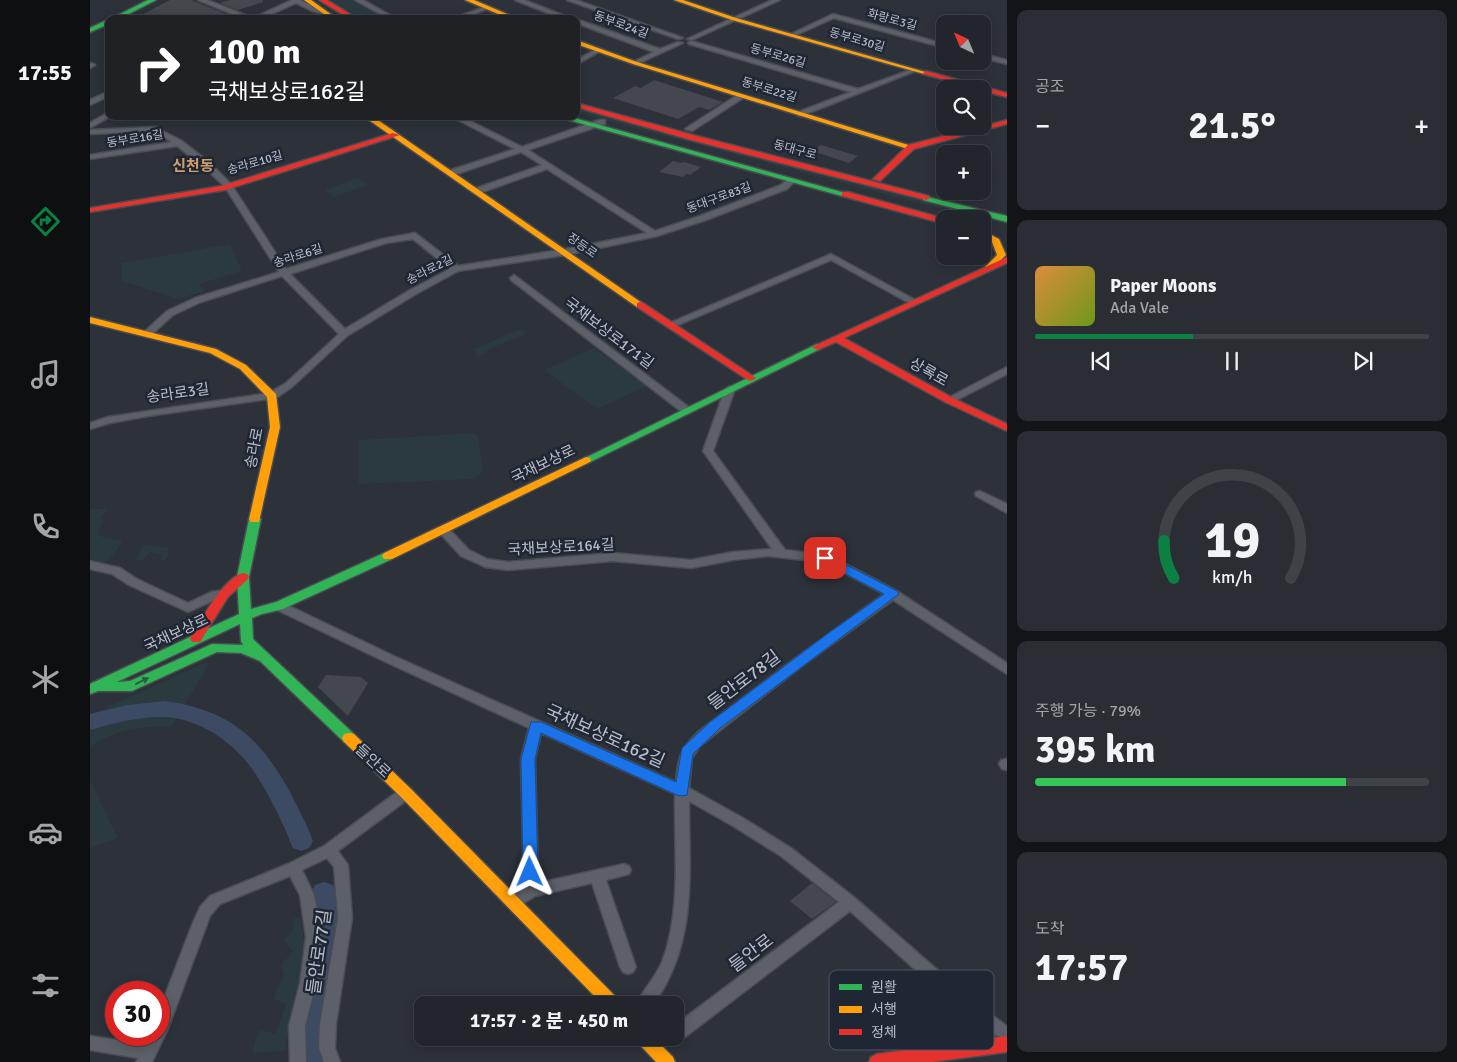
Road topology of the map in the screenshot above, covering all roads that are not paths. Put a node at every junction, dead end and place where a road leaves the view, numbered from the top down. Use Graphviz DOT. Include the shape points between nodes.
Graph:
graph roads {
  1 [pos="153,0"];
  2 [pos="201,0"];
  3 [pos="296,0"];
  4 [pos="307,0"];
  5 [pos="322,0"];
  6 [pos="358,0"];
  7 [pos="470,0"];
  8 [pos="518,0"];
  9 [pos="570,0"];
  10 [pos="677,0"];
  11 [pos="777,0"];
  12 [pos="486,8"];
  13 [pos="121,15"];
  14 [pos="240,15"];
  15 [pos="264,15"];
  16 [pos="319,15"];
  17 [pos="320,15"];
  18 [pos="348,15"];
  19 [pos="386,15"];
  20 [pos="466,15"];
  21 [pos="505,15"];
  22 [pos="559,15"];
  23 [pos="834,16"];
  24 [pos="734,19"];
  25 [pos="580,22"];
  26 [pos="105,23"];
  27 [pos="92,28"];
  28 [pos="105,30"];
  29 [pos="792,36"];
  30 [pos="680,40"];
  31 [pos="691,41"];
  32 [pos="580,43"];
  33 [pos="936,44"];
  34 [pos="598,50"];
  35 [pos="661,52"];
  36 [pos="991,58"];
  37 [pos="580,61"];
  38 [pos="1007,62"];
  39 [pos="635,64"];
  40 [pos="915,70"];
  41 [pos="859,92"];
  42 [pos="105,95"];
  43 [pos="1007,95"];
  44 [pos="742,96"];
  45 [pos="92,102"];
  46 [pos="580,102"];
  47 [pos="105,104"];
  48 [pos="580,106"];
  49 [pos="800,114"];
  50 [pos="580,116"];
  51 [pos="105,117"];
  52 [pos="374,120"];
  53 [pos="462,120"];
  54 [pos="569,120"];
  55 [pos="602,122"];
  56 [pos="1007,122"];
  57 [pos="90,126"];
  58 [pos="590,126"];
  59 [pos="689,130"];
  60 [pos="90,132"];
  61 [pos="396,136"];
  62 [pos="179,143"];
  63 [pos="911,148"];
  64 [pos="523,150"];
  65 [pos="90,156"];
  66 [pos="547,166"];
  67 [pos="451,173"];
  68 [pos="877,179"];
  69 [pos="791,180"];
  70 [pos="228,186"];
  71 [pos="477,190"];
  72 [pos="90,210"];
  73 [pos="936,211"];
  74 [pos="1006,219"];
  75 [pos="936,220"];
  76 [pos="991,226"];
  77 [pos="995,227"];
  78 [pos="1007,231"];
  79 [pos="654,234"];
  80 [pos="991,234"];
  81 [pos="991,236"];
  82 [pos="1007,237"];
  83 [pos="566,252"];
  84 [pos="1007,260"];
  85 [pos="1007,265"];
  86 [pos="988,269"];
  87 [pos="456,270"];
  88 [pos="284,273"];
  89 [pos="514,278"];
  90 [pos="914,302"];
  91 [pos="90,320"];
  92 [pos="670,325"];
  93 [pos="147,334"];
  94 [pos="344,334"];
  95 [pos="838,340"];
  96 [pos="1007,370"];
  97 [pos="751,378"];
  98 [pos="730,389"];
  99 [pos="272,396"];
  100 [pos="949,400"];
  101 [pos="686,410"];
  102 [pos="90,426"];
  103 [pos="1007,428"];
  104 [pos="980,494"];
  105 [pos="1005,506"];
  106 [pos="443,530"];
  107 [pos="782,553"];
  108 [pos="90,565"];
  109 [pos="243,577"];
  110 [pos="224,594"];
  111 [pos="893,594"];
  112 [pos="279,606"];
  113 [pos="246,616"];
  114 [pos="194,641"];
  115 [pos="267,661"];
  116 [pos="1007,668"];
  117 [pos="92,688"];
  118 [pos="536,726"];
  119 [pos="682,791"];
  120 [pos="406,793"];
  121 [pos="331,848"];
  122 [pos="293,868"];
  123 [pos="624,870"];
  124 [pos="598,876"];
  125 [pos="531,891"];
  126 [pos="850,902"];
  127 [pos="514,903"];
  128 [pos="628,966"];
  129 [pos="926,970"];
  130 [pos="604,996"];
  131 [pos="650,996"];
  132 [pos="170,1004"];
  133 [pos="994,1025"];
  134 [pos="684,1028"];
  135 [pos="1007,1034"];
  136 [pos="90,1043"];
  137 [pos="1007,1044"];
  138 [pos="651,1046"];
  139 [pos="661,1046"];
  140 [pos="994,1046"];
  141 [pos="655,1050"];
  142 [pos="964,1050"];
  143 [pos="147,1057"];
  144 [pos="298,1062"];
  145 [pos="332,1062"];
  146 [pos="666,1062"];
  147 [pos="877,1062"];
  1 -- 13 [label="main road"];
  2 -- 14 [label="street"];
  3 -- 15 [label="street"];
  3 -- 16 [label="main road" via="298,6"];
  4 -- 17 [label="main road"];
  5 -- 18 [label="main road"];
  6 -- 19 [label="street"];
  7 -- 12 [label="main road"];
  8 -- 22 [label="street, 동부로24길"];
  9 -- 30 [label="street"];
  10 -- 24 [label="main road, 동부로30길"];
  11 -- 24 [label="street"];
  12 -- 20 [label="street"];
  12 -- 21 [label="main road"];
  23 -- 29 [label="street, 동부로30길"];
  23 -- 33 [label="street, 화랑로3길"];
  24 -- 29 [label="main road, 동부로30길"];
  24 -- 31 [label="street"];
  25 -- 35 [label="street, 동부로24길"];
  26 -- 27 [label="main road"];
  27 -- 28 [label="main road"];
  29 -- 40 [label="main road, 동부로30길"];
  30 -- 31 [label="street, 동부로26길"];
  30 -- 35 [label="street"];
  31 -- 41 [label="street, 동부로26길"];
  32 -- 34 [label="main road, 동부로22길"];
  34 -- 37 [label="street"];
  34 -- 39 [label="main road, 동부로22길"];
  35 -- 39 [label="street, 동부로24길"];
  36 -- 38 [label="street"];
  39 -- 44 [label="main road, 동부로22길"];
  40 -- 41 [label="street"];
  40 -- 43 [label="main road, 동부로30길"];
  41 -- 49 [label="street"];
  42 -- 45 [label="street"];
  44 -- 49 [label="main road, 동부로22길"];
  44 -- 59 [label="street"];
  45 -- 47 [label="street"];
  46 -- 59 [label="main road"];
  48 -- 74 [label="main road, 동대구로"];
  49 -- 63 [label="main road, 동부로22길"];
  50 -- 55 [label="main road, 동대구로"];
  51 -- 57 [label="street"];
  52 -- 61 [label="main road, 장등로"];
  53 -- 64 [label="street"];
  54 -- 58 [label="main road"];
  55 -- 58 [label="street"];
  55 -- 73 [label="main road, 동대구로"];
  56 -- 63 [label="main road"];
  58 -- 64 [label="street"];
  58 -- 69 [label="main road"];
  59 -- 68 [label="main road"];
  60 -- 62 [label="street" via="155,129"];
  61 -- 67 [label="main road, 장등로"];
  61 -- 70 [label="main road, 송라로10길"];
  62 -- 65 [label="street, 동부로16길"];
  62 -- 70 [label="street, 동부로16길"];
  63 -- 68 [label="main road"];
  64 -- 66 [label="street"];
  64 -- 67 [label="street"];
  66 -- 71 [label="street"];
  66 -- 79 [label="street"];
  67 -- 71 [label="main road, 장등로"];
  68 -- 74 [label="main road"];
  69 -- 75 [label="main road"];
  69 -- 79 [label="street, 동대구로83길" via="775,190"];
  70 -- 72 [label="main road, 송라로10길"];
  70 -- 88 [label="street, 동부로16길"];
  71 -- 83 [label="main road, 장등로"];
  74 -- 77 [label="main road" via="1004,227"];
  76 -- 77 [label="main road"];
  77 -- 78 [label="main road"];
  79 -- 83 [label="street, 동대구로83길"];
  80 -- 82 [label="main road"];
  81 -- 86 [label="main road" via="1000,243 1002,255"];
  83 -- 87 [label="street, 송라로2길"];
  83 -- 92 [label="main road, 장등로"];
  84 -- 86 [label="main road, 국채보상로"];
  85 -- 86 [label="main road"];
  86 -- 90 [label="main road, 국채보상로"];
  87 -- 88 [label="street, 송라로6길" via="415,236 364,247"];
  87 -- 94 [label="street, 송라로2길" via="435,279"];
  88 -- 93 [label="street, 송라로6길" via="183,306"];
  88 -- 94 [label="street"];
  89 -- 101 [label="street, 국채보상로171길"];
  90 -- 92 [label="street" via="830,257"];
  90 -- 95 [label="main road, 국채보상로"];
  91 -- 93 [label="main road"];
  92 -- 97 [label="main road, 장등로"];
  93 -- 99 [label="main road" via="213,351 238,363"];
  94 -- 99 [label="street, 송라로2길" via="289,385"];
  95 -- 97 [label="main road, 국채보상로"];
  95 -- 100 [label="main road, 상록로"];
  96 -- 100 [label="street"];
  97 -- 98 [label="main road, 국채보상로"];
  98 -- 101 [label="main road, 국채보상로"];
  98 -- 107 [label="street" via="708,451"];
  99 -- 102 [label="street, 송라로3길" via="140,414"];
  99 -- 109 [label="main road, 송라로" via="275,427"];
  100 -- 103 [label="main road, 상록로"];
  101 -- 106 [label="main road, 국채보상로"];
  104 -- 105 [label="street"];
  106 -- 107 [label="street, 국채보상로164길" via="464,554 485,563 508,566 613,557 691,564 732,556"];
  106 -- 112 [label="main road, 국채보상로"];
  107 -- 111 [label="street, 국채보상로164길" via="825,558"];
  108 -- 110 [label="street" via="116,572 188,608"];
  109 -- 110 [label="main road"];
  109 -- 113 [label="main road, 송라로"];
  110 -- 114 [label="main road"];
  111 -- 116 [label="street, 국채보상로164길"];
  111 -- 119 [label="street, 들안로78길" via="714,726 687,752"];
  112 -- 113 [label="main road, 국채보상로"];
  112 -- 118 [label="street, 국채보상로162길"];
  113 -- 114 [label="main road, 국채보상로"];
  113 -- 115 [label="main road, 들안로" via="247,642"];
  114 -- 117 [label="main road, 국채보상로"];
  117 -- 115 [label="main road, one-way" via="132,686 216,647 243,649"];
  115 -- 120 [label="main road, 들안로"];
  118 -- 119 [label="street, 국채보상로162길"];
  118 -- 125 [label="street" via="528,759"];
  119 -- 126 [label="street, 국채보상로162길" via="786,852"];
  119 -- 131 [label="street, 들안로78길" via="682,885 678,935 665,975"];
  120 -- 121 [label="street"];
  120 -- 127 [label="main road, 들안로"];
  121 -- 122 [label="street"];
  121 -- 145 [label="street, 들안로77길" via="341,865 345,900 328,1024 327,1048"];
  122 -- 132 [label="street" via="215,900 199,925"];
  122 -- 144 [label="street" via="307,895 314,937 308,983 297,1026"];
  123 -- 124 [label="street"];
  124 -- 125 [label="street"];
  124 -- 128 [label="street"];
  125 -- 127 [label="street"];
  126 -- 129 [label="street, 국채보상로162길"];
  126 -- 134 [label="street, 들안로"];
  127 -- 130 [label="main road, 들안로"];
  133 -- 135 [label="street, 국채보상로162길"];
  136 -- 143 [label="street"];
  137 -- 140 [label="main road"];
  138 -- 141 [label="main road"];
  139 -- 141 [label="street"];
  141 -- 146 [label="main road"];
  142 -- 147 [label="main road"];
}
